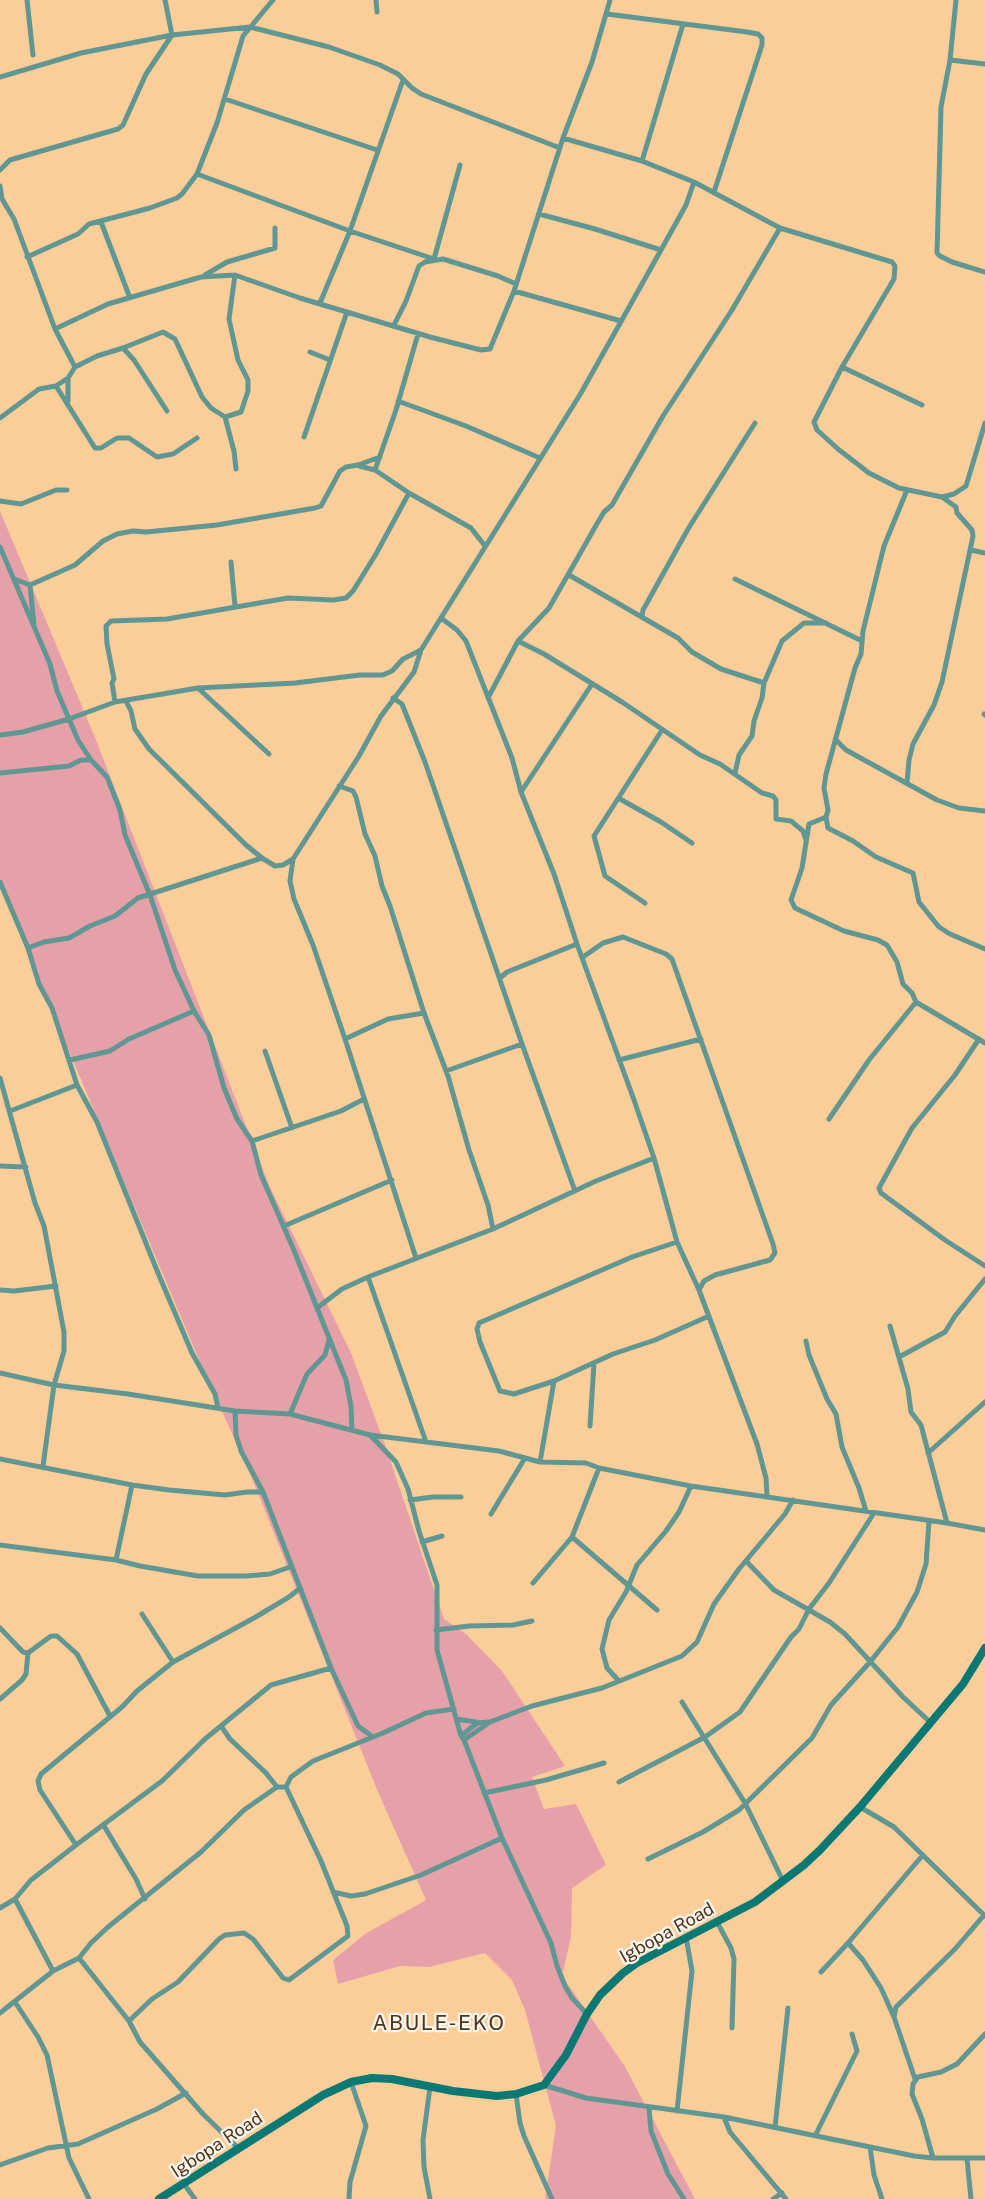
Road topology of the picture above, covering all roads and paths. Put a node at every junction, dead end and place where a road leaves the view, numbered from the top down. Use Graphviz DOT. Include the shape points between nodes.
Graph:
graph roads {
  1 [pos="27,0"];
  2 [pos="165,0"];
  3 [pos="273,0"];
  4 [pos="376,0"];
  5 [pos="610,0"];
  6 [pos="957,0"];
  7 [pos="377,12"];
  8 [pos="607,14"];
  9 [pos="683,24"];
  10 [pos="250,27"];
  11 [pos="172,36"];
  12 [pos="33,55"];
  13 [pos="950,60"];
  14 [pos="985,64"];
  15 [pos="0,77"];
  16 [pos="403,80"];
  17 [pos="225,99"];
  18 [pos="563,138"];
  19 [pos="560,148"];
  20 [pos="377,150"];
  21 [pos="642,162"];
  22 [pos="460,165"];
  23 [pos="0,170"];
  24 [pos="197,174"];
  25 [pos="694,182"];
  26 [pos="0,186"];
  27 [pos="714,192"];
  28 [pos="1,199"];
  29 [pos="538,214"];
  30 [pos="101,222"];
  31 [pos="275,228"];
  32 [pos="780,228"];
  33 [pos="350,231"];
  34 [pos="661,250"];
  35 [pos="27,257"];
  36 [pos="434,259"];
  37 [pos="985,272"];
  38 [pos="235,275"];
  39 [pos="201,277"];
  40 [pos="516,284"];
  41 [pos="514,291"];
  42 [pos="130,298"];
  43 [pos="320,303"];
  44 [pos="347,312"];
  45 [pos="621,321"];
  46 [pos="394,325"];
  47 [pos="55,329"];
  48 [pos="418,334"];
  49 [pos="123,348"];
  50 [pos="310,352"];
  51 [pos="330,360"];
  52 [pos="75,367"];
  53 [pos="842,367"];
  54 [pos="68,378"];
  55 [pos="56,386"];
  56 [pos="398,401"];
  57 [pos="68,403"];
  58 [pos="922,405"];
  59 [pos="0,406"];
  60 [pos="167,411"];
  61 [pos="2,416"];
  62 [pos="225,417"];
  63 [pos="755,423"];
  64 [pos="985,423"];
  65 [pos="304,437"];
  66 [pos="197,438"];
  67 [pos="983,445"];
  68 [pos="380,457"];
  69 [pos="540,458"];
  70 [pos="358,465"];
  71 [pos="236,469"];
  72 [pos="375,470"];
  73 [pos="66,490"];
  74 [pos="907,490"];
  75 [pos="409,493"];
  76 [pos="942,497"];
  77 [pos="0,501"];
  78 [pos="485,546"];
  79 [pos="0,547"];
  80 [pos="971,550"];
  81 [pos="985,553"];
  82 [pos="1,557"];
  83 [pos="231,561"];
  84 [pos="569,574"];
  85 [pos="14,579"];
  86 [pos="735,579"];
  87 [pos="30,585"];
  88 [pos="235,606"];
  89 [pos="642,617"];
  90 [pos="441,618"];
  91 [pos="826,623"];
  92 [pos="35,628"];
  93 [pos="518,641"];
  94 [pos="862,641"];
  95 [pos="421,650"];
  96 [pos="764,683"];
  97 [pos="592,684"];
  98 [pos="198,688"];
  99 [pos="393,698"];
  100 [pos="488,698"];
  101 [pos="126,701"];
  102 [pos="115,702"];
  103 [pos="69,719"];
  104 [pos="662,730"];
  105 [pos="0,735"];
  106 [pos="836,740"];
  107 [pos="85,752"];
  108 [pos="269,754"];
  109 [pos="81,760"];
  110 [pos="91,760"];
  111 [pos="0,773"];
  112 [pos="735,773"];
  113 [pos="907,783"];
  114 [pos="339,786"];
  115 [pos="521,792"];
  116 [pos="620,799"];
  117 [pos="985,811"];
  118 [pos="826,817"];
  119 [pos="692,843"];
  120 [pos="806,844"];
  121 [pos="262,858"];
  122 [pos="292,859"];
  123 [pos="0,882"];
  124 [pos="2,892"];
  125 [pos="150,895"];
  126 [pos="645,903"];
  127 [pos="577,945"];
  128 [pos="28,948"];
  129 [pos="985,949"];
  130 [pos="583,957"];
  131 [pos="500,978"];
  132 [pos="916,1002"];
  133 [pos="194,1011"];
  134 [pos="424,1013"];
  135 [pos="345,1039"];
  136 [pos="701,1039"];
  137 [pos="979,1039"];
  138 [pos="985,1043"];
  139 [pos="522,1044"];
  140 [pos="265,1051"];
  141 [pos="70,1060"];
  142 [pos="619,1060"];
  143 [pos="446,1071"];
  144 [pos="0,1081"];
  145 [pos="77,1085"];
  146 [pos="364,1099"];
  147 [pos="10,1112"];
  148 [pos="829,1119"];
  149 [pos="292,1128"];
  150 [pos="252,1141"];
  151 [pos="654,1158"];
  152 [pos="0,1166"];
  153 [pos="26,1167"];
  154 [pos="392,1180"];
  155 [pos="575,1191"];
  156 [pos="284,1226"];
  157 [pos="493,1230"];
  158 [pos="677,1242"];
  159 [pos="416,1258"];
  160 [pos="985,1266"];
  161 [pos="368,1277"];
  162 [pos="985,1279"];
  163 [pos="56,1286"];
  164 [pos="0,1290"];
  165 [pos="699,1290"];
  166 [pos="317,1308"];
  167 [pos="709,1316"];
  168 [pos="890,1326"];
  169 [pos="329,1340"];
  170 [pos="806,1341"];
  171 [pos="899,1357"];
  172 [pos="594,1363"];
  173 [pos="0,1373"];
  174 [pos="554,1381"];
  175 [pos="54,1385"];
  176 [pos="985,1402"];
  177 [pos="218,1408"];
  178 [pos="235,1411"];
  179 [pos="291,1414"];
  180 [pos="590,1426"];
  181 [pos="352,1430"];
  182 [pos="370,1435"];
  183 [pos="426,1442"];
  184 [pos="928,1453"];
  185 [pos="525,1458"];
  186 [pos="0,1459"];
  187 [pos="540,1462"];
  188 [pos="43,1466"];
  189 [pos="599,1468"];
  190 [pos="132,1485"];
  191 [pos="691,1486"];
  192 [pos="263,1492"];
  193 [pos="767,1496"];
  194 [pos="461,1497"];
  195 [pos="410,1500"];
  196 [pos="793,1500"];
  197 [pos="866,1511"];
  198 [pos="874,1513"];
  199 [pos="491,1514"];
  200 [pos="929,1521"];
  201 [pos="947,1522"];
  202 [pos="985,1530"];
  203 [pos="442,1536"];
  204 [pos="572,1537"];
  205 [pos="422,1542"];
  206 [pos="0,1545"];
  207 [pos="116,1560"];
  208 [pos="746,1561"];
  209 [pos="290,1567"];
  210 [pos="533,1583"];
  211 [pos="628,1586"];
  212 [pos="299,1589"];
  213 [pos="809,1609"];
  214 [pos="657,1610"];
  215 [pos="142,1614"];
  216 [pos="532,1621"];
  217 [pos="0,1628"];
  218 [pos="436,1630"];
  219 [pos="985,1648"];
  220 [pos="28,1653"];
  221 [pos="172,1662"];
  222 [pos="870,1662"];
  223 [pos="331,1668"];
  224 [pos="619,1681"];
  225 [pos="0,1699"];
  226 [pos="682,1702"];
  227 [pos="454,1709"];
  228 [pos="110,1716"];
  229 [pos="456,1719"];
  230 [pos="490,1722"];
  231 [pos="477,1723"];
  232 [pos="931,1723"];
  233 [pos="221,1726"];
  234 [pos="373,1737"];
  235 [pos="705,1737"];
  236 [pos="462,1738"];
  237 [pos="604,1763"];
  238 [pos="619,1782"];
  239 [pos="276,1787"];
  240 [pos="286,1787"];
  241 [pos="484,1793"];
  242 [pos="745,1803"];
  243 [pos="860,1808"];
  244 [pos="104,1826"];
  245 [pos="502,1838"];
  246 [pos="76,1845"];
  247 [pos="922,1856"];
  248 [pos="648,1859"];
  249 [pos="783,1881"];
  250 [pos="333,1892"];
  251 [pos="15,1899"];
  252 [pos="145,1899"];
  253 [pos="0,1908"];
  254 [pos="984,1916"];
  255 [pos="717,1922"];
  256 [pos="686,1937"];
  257 [pos="848,1943"];
  258 [pos="80,1958"];
  259 [pos="53,1971"];
  260 [pos="821,1972"];
  261 [pos="15,2002"];
  262 [pos="788,2008"];
  263 [pos="0,2013"];
  264 [pos="587,2014"];
  265 [pos="894,2017"];
  266 [pos="129,2021"];
  267 [pos="732,2028"];
  268 [pos="852,2034"];
  269 [pos="985,2034"];
  270 [pos="915,2079"];
  271 [pos="351,2082"];
  272 [pos="544,2085"];
  273 [pos="430,2087"];
  274 [pos="186,2093"];
  275 [pos="516,2094"];
  276 [pos="649,2108"];
  277 [pos="677,2111"];
  278 [pos="724,2117"];
  279 [pos="775,2127"];
  280 [pos="816,2134"];
  281 [pos="67,2146"];
  282 [pos="870,2147"];
  283 [pos="238,2148"];
  284 [pos="933,2158"];
  285 [pos="985,2158"];
  286 [pos="967,2159"];
  287 [pos="0,2165"];
  288 [pos="184,2184"];
  289 [pos="782,2193"];
  290 [pos="89,2199"];
  291 [pos="159,2199"];
  292 [pos="195,2199"];
  293 [pos="349,2199"];
  294 [pos="430,2199"];
  295 [pos="552,2199"];
  296 [pos="684,2199"];
  297 [pos="773,2199"];
  298 [pos="786,2199"];
  299 [pos="882,2199"];
  300 [pos="971,2199"];
  1 -- 12 [label="street"];
  2 -- 11 [label="street"];
  3 -- 10 [label="street"];
  4 -- 7 [label="street"];
  5 -- 8 [label="street"];
  6 -- 13 [label="street"];
  8 -- 9 [label="street"];
  8 -- 18 [label="street"];
  9 -- 21 [label="street"];
  9 -- 27 [label="street" via="747,32 762,38"];
  10 -- 11 [label="street"];
  10 -- 16 [label="street" via="365,59"];
  10 -- 17 [label="street" via="240,41"];
  11 -- 15 [label="street" via="81,53"];
  11 -- 23 [label="street" via="146,74 118,129 10,160"];
  13 -- 14 [label="street"];
  13 -- 37 [label="street" via="941,106 937,253"];
  16 -- 19 [label="street" via="421,94"];
  16 -- 20 [label="street"];
  17 -- 20 [label="street"];
  17 -- 24 [label="street"];
  18 -- 19 [label="street"];
  18 -- 21 [label="street"];
  19 -- 29 [label="street"];
  20 -- 33 [label="street"];
  21 -- 25 [label="street"];
  22 -- 36 [label="street"];
  24 -- 30 [label="street" via="177,198"];
  24 -- 33 [label="street"];
  25 -- 27 [label="street"];
  25 -- 34 [label="street"];
  26 -- 28 [label="street"];
  27 -- 32 [label="street"];
  28 -- 35 [label="street" via="14,219"];
  29 -- 34 [label="street"];
  29 -- 40 [label="street"];
  30 -- 35 [label="street" via="89,224 78,234"];
  30 -- 42 [label="street"];
  31 -- 39 [label="street" via="275,248 227,262"];
  32 -- 53 [label="street" via="895,266 894,279"];
  32 -- 84 [label="street"];
  33 -- 36 [label="street"];
  33 -- 43 [label="street"];
  34 -- 45 [label="street"];
  35 -- 47 [label="street"];
  36 -- 40 [label="street" via="455,262"];
  36 -- 46 [label="street" via="419,266"];
  38 -- 39 [label="street"];
  38 -- 43 [label="street"];
  38 -- 62 [label="street" via="231,330 248,391 241,412"];
  39 -- 42 [label="street"];
  40 -- 41 [label="street"];
  41 -- 45 [label="street"];
  41 -- 48 [label="street" via="490,349"];
  42 -- 47 [label="street"];
  43 -- 44 [label="street"];
  44 -- 46 [label="street"];
  44 -- 51 [label="street"];
  45 -- 69 [label="street"];
  46 -- 48 [label="street"];
  47 -- 52 [label="street"];
  48 -- 56 [label="street"];
  49 -- 52 [label="street"];
  49 -- 60 [label="street"];
  49 -- 62 [label="street" via="163,332 170,335 197,389"];
  50 -- 51 [label="street"];
  51 -- 65 [label="street"];
  52 -- 54 [label="street"];
  53 -- 58 [label="street"];
  53 -- 74 [label="street" via="815,427 869,473"];
  54 -- 55 [label="street"];
  54 -- 57 [label="street"];
  55 -- 57 [label="street"];
  55 -- 61 [label="street" via="39,390"];
  56 -- 68 [label="street"];
  56 -- 69 [label="street"];
  57 -- 66 [label="street" via="95,447 101,448 117,438 129,438 157,458 173,454"];
  59 -- 61 [label="street"];
  62 -- 71 [label="street"];
  63 -- 89 [label="street" via="688,529"];
  64 -- 67 [label="street"];
  67 -- 76 [label="street" via="966,486"];
  68 -- 70 [label="street"];
  68 -- 72 [label="street"];
  69 -- 78 [label="street"];
  70 -- 72 [label="street"];
  70 -- 87 [label="street" via="340,471 321,506 217,525 117,534 75,565"];
  72 -- 75 [label="street"];
  73 -- 77 [label="street" via="21,504"];
  74 -- 76 [label="street"];
  74 -- 94 [label="street" via="884,546"];
  75 -- 78 [label="street" via="471,528"];
  75 -- 88 [label="street" via="376,554 346,598 288,598"];
  76 -- 80 [label="street" via="953,503 972,530"];
  78 -- 90 [label="street"];
  79 -- 82 [label="street"];
  80 -- 81 [label="street"];
  80 -- 113 [label="street" via="942,682 910,752"];
  82 -- 85 [label="street"];
  83 -- 88 [label="street"];
  84 -- 89 [label="street"];
  84 -- 93 [label="street" via="549,608"];
  85 -- 87 [label="street"];
  85 -- 92 [label="street"];
  86 -- 91 [label="street"];
  87 -- 92 [label="street"];
  88 -- 102 [label="street" via="167,619 111,621 106,626"];
  89 -- 96 [label="street" via="722,669"];
  90 -- 95 [label="street"];
  90 -- 100 [label="street" via="466,641"];
  91 -- 94 [label="street"];
  91 -- 96 [label="street" via="804,623 782,641"];
  92 -- 103 [label="street"];
  93 -- 97 [label="street"];
  93 -- 100 [label="street"];
  94 -- 106 [label="street"];
  95 -- 98 [label="street" via="383,675"];
  95 -- 99 [label="street" via="414,672"];
  96 -- 112 [label="street" via="752,736 739,754"];
  97 -- 104 [label="street"];
  97 -- 115 [label="street"];
  98 -- 101 [label="street"];
  98 -- 108 [label="street"];
  99 -- 114 [label="street"];
  99 -- 131 [label="street" via="402,704 425,762"];
  100 -- 115 [label="street"];
  101 -- 102 [label="street"];
  101 -- 121 [label="street" via="135,729 149,749"];
  102 -- 103 [label="street"];
  103 -- 105 [label="street"];
  103 -- 107 [label="street"];
  104 -- 112 [label="street"];
  104 -- 116 [label="street"];
  106 -- 113 [label="street" via="846,750"];
  106 -- 118 [label="street" via="824,784"];
  107 -- 109 [label="street"];
  107 -- 110 [label="street"];
  109 -- 110 [label="street"];
  109 -- 111 [label="street" via="69,766"];
  110 -- 125 [label="street" via="107,777"];
  112 -- 120 [label="street" via="773,796 776,819 791,821 803,831"];
  113 -- 117 [label="street" via="959,808"];
  114 -- 122 [label="street"];
  114 -- 134 [label="street" via="356,797"];
  115 -- 127 [label="street"];
  116 -- 119 [label="street"];
  116 -- 126 [label="street" via="594,836 605,876"];
  118 -- 120 [label="street" via="809,824"];
  118 -- 129 [label="street" via="828,828 876,857 914,873 919,902 939,927"];
  120 -- 132 [label="street" via="792,905 844,931 887,945 903,984"];
  121 -- 122 [label="street" via="275,866"];
  121 -- 125 [label="street"];
  122 -- 135 [label="street" via="290,881 294,899"];
  123 -- 124 [label="street"];
  124 -- 128 [label="street"];
  125 -- 128 [label="street" via="69,938"];
  125 -- 133 [label="street" via="175,970"];
  127 -- 130 [label="street"];
  127 -- 131 [label="street"];
  128 -- 141 [label="street"];
  130 -- 136 [label="street" via="603,943 623,937 669,956"];
  130 -- 142 [label="street"];
  131 -- 139 [label="street"];
  132 -- 137 [label="street"];
  132 -- 148 [label="street" via="869,1060"];
  133 -- 141 [label="street" via="110,1051"];
  133 -- 150 [label="street" via="212,1041 237,1119"];
  134 -- 135 [label="street" via="387,1019"];
  134 -- 143 [label="street"];
  135 -- 146 [label="street"];
  136 -- 142 [label="street"];
  136 -- 165 [label="street" via="775,1253 770,1260 715,1275 704,1281"];
  137 -- 138 [label="street"];
  137 -- 160 [label="street" via="956,1075 912,1128 879,1188"];
  139 -- 143 [label="street"];
  139 -- 155 [label="street"];
  140 -- 149 [label="street"];
  141 -- 145 [label="street"];
  142 -- 151 [label="street"];
  143 -- 157 [label="street"];
  144 -- 147 [label="street"];
  145 -- 147 [label="street"];
  145 -- 177 [label="street" via="97,1122"];
  146 -- 149 [label="street" via="341,1112"];
  146 -- 154 [label="street"];
  147 -- 153 [label="street"];
  149 -- 150 [label="street"];
  150 -- 156 [label="street" via="261,1175"];
  151 -- 155 [label="street"];
  151 -- 158 [label="street"];
  152 -- 153 [label="street"];
  153 -- 163 [label="street" via="44,1226"];
  154 -- 156 [label="street"];
  154 -- 159 [label="street"];
  155 -- 157 [label="street"];
  156 -- 166 [label="street"];
  157 -- 159 [label="street"];
  158 -- 165 [label="street"];
  158 -- 174 [label="street" via="632,1257 479,1323 480,1342 500,1391 514,1394"];
  159 -- 161 [label="street"];
  161 -- 166 [label="street" via="342,1289"];
  161 -- 183 [label="street"];
  162 -- 171 [label="street" via="945,1332"];
  163 -- 164 [label="street"];
  163 -- 175 [label="street" via="64,1351"];
  165 -- 167 [label="street"];
  166 -- 169 [label="street"];
  167 -- 172 [label="street"];
  167 -- 193 [label="street" via="757,1444"];
  168 -- 171 [label="street"];
  169 -- 179 [label="street" via="325,1355 307,1374"];
  169 -- 181 [label="street" via="349,1393"];
  170 -- 197 [label="street" via="827,1400 836,1414 842,1447"];
  171 -- 184 [label="street" via="911,1412 921,1425"];
  172 -- 174 [label="street"];
  172 -- 180 [label="street"];
  173 -- 175 [label="street"];
  174 -- 187 [label="street"];
  175 -- 177 [label="street"];
  175 -- 188 [label="street"];
  176 -- 184 [label="street"];
  177 -- 178 [label="street"];
  178 -- 179 [label="street"];
  178 -- 192 [label="street" via="241,1451"];
  179 -- 181 [label="street"];
  181 -- 182 [label="street"];
  182 -- 183 [label="street"];
  182 -- 195 [label="street" via="396,1462"];
  183 -- 185 [label="street"];
  184 -- 201 [label="street"];
  185 -- 187 [label="street"];
  185 -- 199 [label="street"];
  186 -- 188 [label="street"];
  187 -- 189 [label="street" via="586,1463"];
  188 -- 190 [label="street"];
  189 -- 191 [label="street"];
  189 -- 204 [label="street"];
  190 -- 192 [label="street" via="225,1495"];
  190 -- 207 [label="street"];
  191 -- 193 [label="street"];
  191 -- 211 [label="street" via="679,1512 638,1565"];
  192 -- 209 [label="street"];
  193 -- 196 [label="street"];
  194 -- 195 [label="street"];
  195 -- 205 [label="street"];
  196 -- 197 [label="street"];
  196 -- 208 [label="street"];
  197 -- 198 [label="street"];
  198 -- 200 [label="street"];
  198 -- 213 [label="street"];
  200 -- 201 [label="street"];
  200 -- 222 [label="street" via="921,1581 898,1627"];
  201 -- 202 [label="street"];
  203 -- 205 [label="street"];
  204 -- 210 [label="street"];
  204 -- 211 [label="street"];
  205 -- 218 [label="street" via="436,1585"];
  206 -- 207 [label="street"];
  207 -- 209 [label="street" via="198,1576 270,1574"];
  208 -- 213 [label="street" via="774,1590"];
  208 -- 224 [label="street" via="714,1604 697,1642 682,1656"];
  209 -- 212 [label="street"];
  211 -- 214 [label="street"];
  211 -- 224 [label="street" via="609,1620 602,1648 607,1668"];
  212 -- 221 [label="street"];
  212 -- 223 [label="street"];
  213 -- 222 [label="street" via="830,1622"];
  213 -- 235 [label="street" via="745,1707"];
  215 -- 221 [label="street"];
  216 -- 218 [label="street"];
  217 -- 220 [label="street"];
  218 -- 227 [label="street"];
  219 -- 232 [label="street, Igbopa Road" via="963,1684"];
  220 -- 225 [label="street" via="26,1674"];
  220 -- 228 [label="street" via="51,1636 63,1639 77,1654"];
  221 -- 228 [label="street"];
  222 -- 232 [label="street"];
  222 -- 242 [label="street" via="831,1705 812,1738"];
  223 -- 233 [label="street" via="271,1685"];
  223 -- 234 [label="street" via="358,1726"];
  224 -- 230 [label="street"];
  226 -- 235 [label="street"];
  227 -- 229 [label="street"];
  227 -- 234 [label="street" via="426,1713"];
  228 -- 246 [label="street" via="38,1780 40,1790"];
  229 -- 231 [label="street"];
  229 -- 236 [label="street"];
  230 -- 231 [label="street"];
  230 -- 236 [label="street"];
  231 -- 236 [label="street"];
  232 -- 243 [label="street, Igbopa Road"];
  233 -- 239 [label="street"];
  233 -- 244 [label="street" via="162,1781"];
  234 -- 240 [label="street" via="313,1761 297,1772"];
  235 -- 238 [label="street"];
  235 -- 242 [label="street"];
  236 -- 241 [label="street"];
  237 -- 241 [label="street"];
  239 -- 240 [label="street"];
  239 -- 252 [label="street" via="244,1810"];
  240 -- 250 [label="street"];
  241 -- 245 [label="street"];
  242 -- 248 [label="street" via="723,1821"];
  242 -- 249 [label="street"];
  243 -- 247 [label="street" via="894,1827"];
  243 -- 249 [label="street, Igbopa Road"];
  244 -- 246 [label="street"];
  244 -- 252 [label="street"];
  245 -- 250 [label="street" via="421,1875 365,1894"];
  245 -- 264 [label="street" via="551,1943 565,1986"];
  246 -- 251 [label="street"];
  247 -- 254 [label="street"];
  247 -- 257 [label="street"];
  249 -- 255 [label="street, Igbopa Road" via="755,1902"];
  250 -- 266 [label="street" via="348,1936 293,1978 283,1978 244,1933 225,1935 178,1982"];
  251 -- 253 [label="street"];
  251 -- 259 [label="street"];
  252 -- 258 [label="street" via="108,1927"];
  254 -- 265 [label="street" via="896,2007"];
  255 -- 256 [label="street, Igbopa Road"];
  255 -- 267 [label="street" via="734,1959"];
  256 -- 264 [label="street, Igbopa Road" via="623,1973"];
  256 -- 277 [label="street" via="692,1971"];
  257 -- 260 [label="street"];
  257 -- 265 [label="street" via="863,1960"];
  258 -- 259 [label="street"];
  258 -- 266 [label="street"];
  259 -- 261 [label="street"];
  261 -- 263 [label="street"];
  261 -- 281 [label="street" via="47,2055"];
  262 -- 279 [label="street"];
  264 -- 272 [label="street, Igbopa Road" via="567,2055"];
  265 -- 270 [label="street"];
  266 -- 274 [label="street" via="140,2042"];
  268 -- 280 [label="street" via="857,2051"];
  269 -- 270 [label="street" via="957,2064"];
  270 -- 284 [label="street" via="912,2094"];
  271 -- 273 [label="street, Igbopa Road" via="392,2079"];
  271 -- 283 [label="street, Igbopa Road"];
  271 -- 293 [label="street" via="366,2126"];
  272 -- 275 [label="street, Igbopa Road"];
  272 -- 276 [label="street" via="586,2098"];
  273 -- 275 [label="street, Igbopa Road" via="477,2095"];
  273 -- 294 [label="street" via="423,2140"];
  274 -- 281 [label="street"];
  274 -- 283 [label="street"];
  275 -- 295 [label="street" via="524,2136"];
  276 -- 277 [label="street"];
  276 -- 296 [label="street" via="651,2131"];
  277 -- 278 [label="street"];
  278 -- 279 [label="street"];
  278 -- 289 [label="street" via="730,2132"];
  279 -- 280 [label="street"];
  280 -- 282 [label="street"];
  281 -- 287 [label="street" via="48,2148"];
  281 -- 290 [label="street"];
  282 -- 284 [label="street"];
  282 -- 299 [label="street"];
  283 -- 288 [label="street, Igbopa Road"];
  284 -- 286 [label="street"];
  285 -- 286 [label="street"];
  286 -- 300 [label="street"];
  288 -- 291 [label="street, Igbopa Road"];
  288 -- 292 [label="street"];
  289 -- 297 [label="street"];
  289 -- 298 [label="street"];
}
